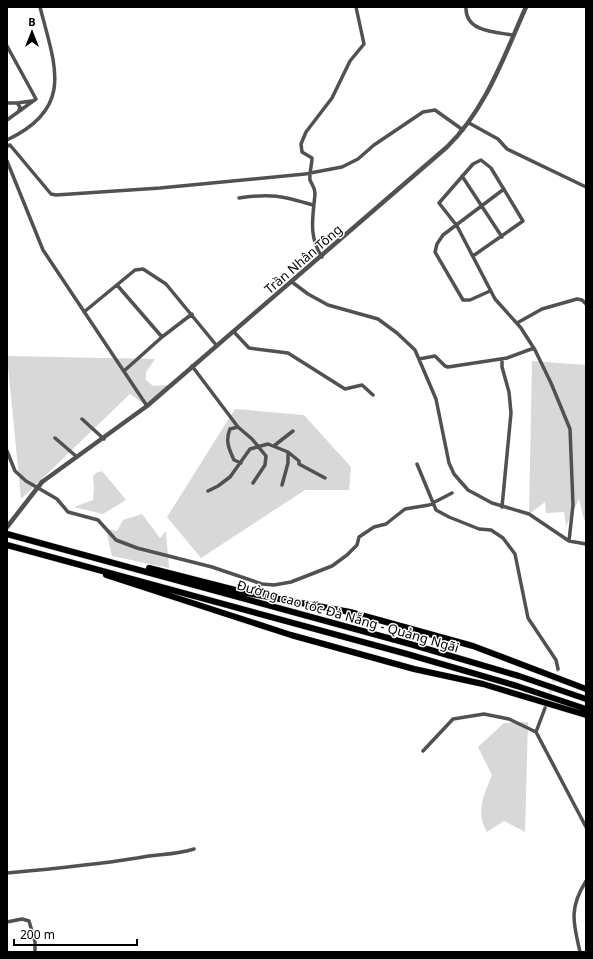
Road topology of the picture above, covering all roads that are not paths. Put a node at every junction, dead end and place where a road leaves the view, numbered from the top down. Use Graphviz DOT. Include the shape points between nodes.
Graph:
graph roads {
  1 [pos="40,7"];
  2 [pos="356,7"];
  3 [pos="466,7"];
  4 [pos="526,7"];
  5 [pos="514,35"];
  6 [pos="7,46"];
  7 [pos="33,101"];
  8 [pos="7,103"];
  9 [pos="17,103"];
  10 [pos="18,112"];
  11 [pos="7,120"];
  12 [pos="469,123"];
  13 [pos="464,131"];
  14 [pos="7,140"];
  15 [pos="7,146"];
  16 [pos="7,161"];
  17 [pos="310,173"];
  18 [pos="462,176"];
  19 [pos="586,187"];
  20 [pos="504,189"];
  21 [pos="239,198"];
  22 [pos="313,205"];
  23 [pos="481,207"];
  24 [pos="457,226"];
  25 [pos="502,237"];
  26 [pos="474,256"];
  27 [pos="322,257"];
  28 [pos="292,282"];
  29 [pos="117,285"];
  30 [pos="490,290"];
  31 [pos="586,304"];
  32 [pos="84,312"];
  33 [pos="192,314"];
  34 [pos="517,322"];
  35 [pos="234,332"];
  36 [pos="162,337"];
  37 [pos="218,346"];
  38 [pos="534,348"];
  39 [pos="419,359"];
  40 [pos="502,359"];
  41 [pos="192,366"];
  42 [pos="124,371"];
  43 [pos="373,394"];
  44 [pos="147,406"];
  45 [pos="82,420"];
  46 [pos="238,427"];
  47 [pos="293,431"];
  48 [pos="56,438"];
  49 [pos="104,439"];
  50 [pos="275,445"];
  51 [pos="258,447"];
  52 [pos="7,451"];
  53 [pos="288,452"];
  54 [pos="77,457"];
  55 [pos="241,463"];
  56 [pos="417,464"];
  57 [pos="324,478"];
  58 [pos="253,484"];
  59 [pos="282,485"];
  60 [pos="208,491"];
  61 [pos="452,493"];
  62 [pos="432,503"];
  63 [pos="502,507"];
  64 [pos="7,526"];
  65 [pos="7,534"];
  66 [pos="569,541"];
  67 [pos="586,544"];
  68 [pos="7,545"];
  69 [pos="102,558"];
  70 [pos="104,573"];
  71 [pos="558,669"];
  72 [pos="586,689"];
  73 [pos="586,699"];
  74 [pos="545,708"];
  75 [pos="586,709"];
  76 [pos="586,715"];
  77 [pos="536,732"];
  78 [pos="423,751"];
  79 [pos="586,827"];
  80 [pos="194,848"];
  81 [pos="7,873"];
  82 [pos="586,881"];
  83 [pos="7,922"];
  84 [pos="35,952"];
  85 [pos="580,952"];
  1 -- 14 [label="street" via="52,52 53,98 41,118"];
  2 -- 17 [label="street" via="364,44 352,59 332,98 302,138 301,150 312,158"];
  3 -- 5 [label="street" via="467,19 473,26"];
  4 -- 5 [label="street, Trần Nhân Tông"];
  5 -- 12 [label="street, Trần Nhân Tông" via="491,87"];
  6 -- 7 [label="street" via="36,99"];
  7 -- 9 [label="street"];
  7 -- 10 [label="street"];
  8 -- 9 [label="street"];
  9 -- 10 [label="street" via="20,107"];
  10 -- 11 [label="street"];
  12 -- 13 [label="street, Trần Nhân Tông"];
  12 -- 19 [label="street" via="498,139 507,149"];
  13 -- 17 [label="street" via="435,110 429,110 374,145 358,159 342,167"];
  13 -- 27 [label="street, Trần Nhân Tông" via="430,164"];
  15 -- 17 [label="street" via="10,145 51,194 56,195 160,188"];
  16 -- 32 [label="street" via="43,250"];
  17 -- 22 [label="street" via="310,180 315,187"];
  18 -- 20 [label="street" via="476,160 481,160 491,168"];
  18 -- 23 [label="street"];
  18 -- 24 [label="street" via="439,201"];
  20 -- 23 [label="street"];
  20 -- 25 [label="street" via="523,221"];
  21 -- 22 [label="street" via="274,195"];
  22 -- 27 [label="street" via="313,238"];
  23 -- 24 [label="street"];
  23 -- 25 [label="street"];
  24 -- 26 [label="street"];
  24 -- 30 [label="street" via="437,244 437,257 464,300 470,300"];
  25 -- 26 [label="street"];
  26 -- 30 [label="street"];
  27 -- 28 [label="street, Trần Nhân Tông"];
  28 -- 35 [label="street, Trần Nhân Tông"];
  28 -- 39 [label="street" via="328,305 378,319 407,341"];
  29 -- 32 [label="street"];
  29 -- 33 [label="street" via="135,270 142,269 166,284"];
  29 -- 36 [label="street"];
  30 -- 34 [label="street"];
  31 -- 34 [label="street" via="577,299 542,309"];
  32 -- 42 [label="street"];
  33 -- 36 [label="street"];
  33 -- 37 [label="street"];
  34 -- 38 [label="street"];
  35 -- 37 [label="street, Trần Nhân Tông"];
  35 -- 43 [label="street" via="248,348 288,353 345,389 362,385"];
  36 -- 42 [label="street"];
  37 -- 41 [label="street, Trần Nhân Tông"];
  38 -- 40 [label="street"];
  38 -- 66 [label="street" via="570,429 573,505"];
  39 -- 40 [label="street" via="435,356 448,367"];
  39 -- 63 [label="street" via="436,399 446,456 454,474 468,490"];
  40 -- 63 [label="street" via="511,413"];
  41 -- 44 [label="street, Trần Nhân Tông"];
  41 -- 46 [label="street"];
  42 -- 44 [label="street"];
  44 -- 49 [label="street, Trần Nhân Tông"];
  45 -- 49 [label="street"];
  46 -- 51 [label="street"];
  46 -- 55 [label="street" via="230,430 227,437 228,448 234,460"];
  47 -- 50 [label="street"];
  48 -- 54 [label="street"];
  49 -- 54 [label="street, Trần Nhân Tông"];
  50 -- 51 [label="street"];
  50 -- 53 [label="street"];
  51 -- 55 [label="street" via="250,449"];
  51 -- 58 [label="street" via="267,459"];
  52 -- 62 [label="street" via="15,471 26,481 57,498 68,512 98,520 116,540 262,584 283,584 332,566 357,545 359,537 374,527 386,524 405,509"];
  53 -- 57 [label="street" via="299,461 299,464"];
  53 -- 59 [label="street"];
  54 -- 64 [label="street, Trần Nhân Tông, bridge" via="42,482"];
  55 -- 60 [label="street" via="230,477"];
  56 -- 62 [label="street"];
  61 -- 62 [label="street"];
  62 -- 71 [label="street" via="436,510 449,517 479,529 490,530 504,538 515,554 528,618 556,660"];
  63 -- 66 [label="street" via="529,514"];
  65 -- 69 [label="highway"];
  66 -- 67 [label="street"];
  68 -- 70 [label="highway"];
  69 -- 72 [label="highway" via="247,592 350,612 473,646"];
  69 -- 73 [label="highway, Đường cao tốc Đà Nẵng - Quảng Ngãi" via="410,644"];
  70 -- 75 [label="highway, Đường cao tốc Đà Nẵng - Quảng Ngãi" via="400,652"];
  70 -- 76 [label="highway" via="291,635 414,670 483,684"];
  74 -- 77 [label="street"];
  77 -- 78 [label="street" via="509,719 484,714 453,719"];
  77 -- 79 [label="street"];
  80 -- 81 [label="street" via="178,854"];
  82 -- 85 [label="street" via="578,894 573,913"];
  83 -- 84 [label="street" via="22,919 29,921"];
}
